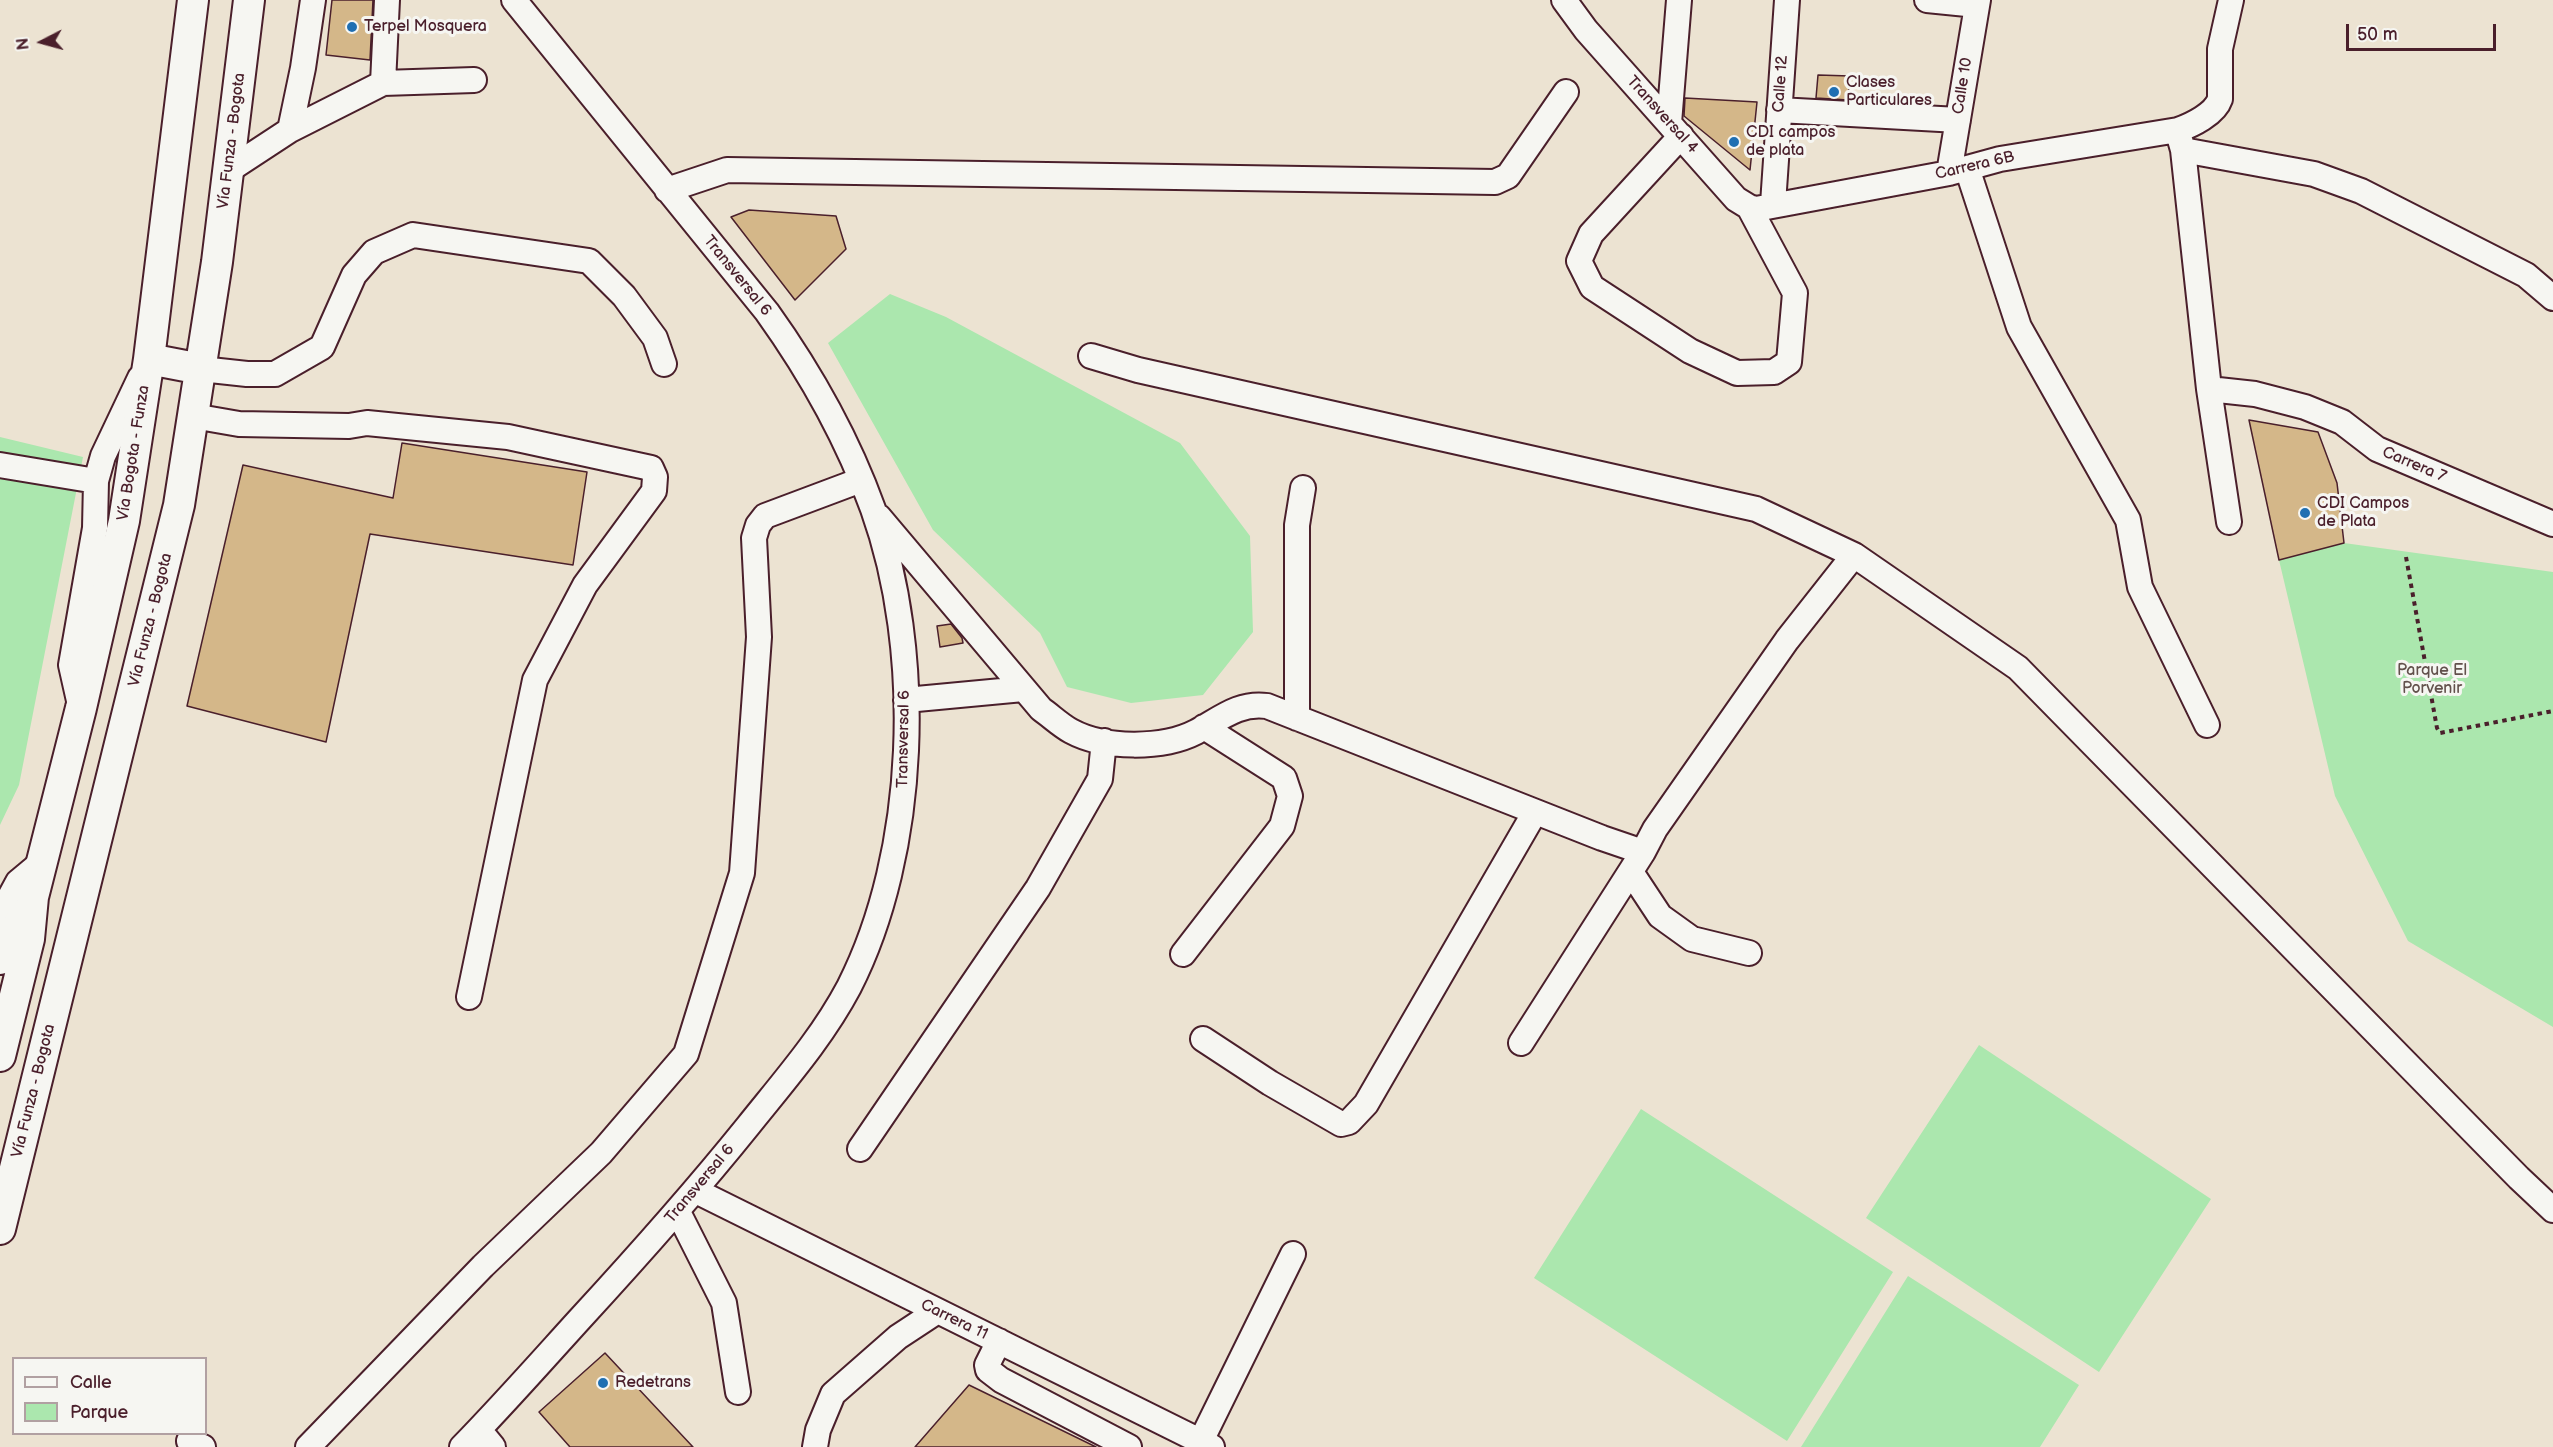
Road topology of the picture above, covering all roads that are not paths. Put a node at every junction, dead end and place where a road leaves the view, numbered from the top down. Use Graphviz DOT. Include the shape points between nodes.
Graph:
graph roads {
  1 [pos="193,0"];
  2 [pos="249,0"];
  3 [pos="313,0"];
  4 [pos="387,0"];
  5 [pos="514,0"];
  6 [pos="1563,0"];
  7 [pos="1589,0"];
  8 [pos="1679,0"];
  9 [pos="1787,0"];
  10 [pos="1928,0"];
  11 [pos="2231,0"];
  12 [pos="1977,2"];
  13 [pos="1586,30"];
  14 [pos="474,80"];
  15 [pos="383,83"];
  16 [pos="1566,92"];
  17 [pos="1779,110"];
  18 [pos="1958,120"];
  19 [pos="1675,129"];
  20 [pos="290,130"];
  21 [pos="2180,140"];
  22 [pos="230,170"];
  23 [pos="1958,170"];
  24 [pos="667,190"];
  25 [pos="1761,206"];
  26 [pos="2553,298"];
  27 [pos="1091,356"];
  28 [pos="149,359"];
  29 [pos="664,364"];
  30 [pos="201,369"];
  31 [pos="2209,389"];
  32 [pos="193,417"];
  33 [pos="0,465"];
  34 [pos="861,480"];
  35 [pos="96,481"];
  36 [pos="1303,488"];
  37 [pos="874,511"];
  38 [pos="2229,522"];
  39 [pos="2553,524"];
  40 [pos="1854,555"];
  41 [pos="1023,689"];
  42 [pos="906,700"];
  43 [pos="81,708"];
  44 [pos="1298,718"];
  45 [pos="2207,725"];
  46 [pos="1204,727"];
  47 [pos="1104,741"];
  48 [pos="1535,812"];
  49 [pos="42,862"];
  50 [pos="1637,862"];
  51 [pos="33,897"];
  52 [pos="8,923"];
  53 [pos="1749,952"];
  54 [pos="1184,954"];
  55 [pos="0,959"];
  56 [pos="0,992"];
  57 [pos="468,997"];
  58 [pos="1203,1039"];
  59 [pos="1521,1043"];
  60 [pos="0,1056"];
  61 [pos="860,1149"];
  62 [pos="696,1191"];
  63 [pos="2553,1210"];
  64 [pos="678,1212"];
  65 [pos="0,1229"];
  66 [pos="1293,1254"];
  67 [pos="936,1312"];
  68 [pos="999,1341"];
  69 [pos="738,1392"];
  70 [pos="478,1441"];
  71 [pos="1206,1444"];
  72 [pos="308,1447"];
  73 [pos="815,1447"];
  74 [pos="1129,1447"];
  1 -- 28 [label="main road, Vía Bogota - Funza"];
  2 -- 22 [label="main road, Vía Funza - Bogota"];
  3 -- 20 [label="street"];
  4 -- 15 [label="street"];
  5 -- 24 [label="street, Transversal 6"];
  6 -- 13 [label="street, Transversal 4"];
  7 -- 13 [label="street"];
  8 -- 19 [label="street"];
  9 -- 17 [label="street, Calle 12"];
  10 -- 12 [label="street"];
  11 -- 21 [label="street" via="2220,50 2220,99 2217,106 2190,125"];
  12 -- 18 [label="street, Calle 10"];
  13 -- 19 [label="street, Transversal 4"];
  14 -- 15 [label="street"];
  15 -- 20 [label="street"];
  16 -- 24 [label="street" via="1508,176 1495,182 728,170"];
  17 -- 18 [label="street"];
  17 -- 25 [label="street, Calle 12"];
  18 -- 23 [label="street, Calle 10"];
  19 -- 25 [label="street, Transversal 4" via="1736,198"];
  19 -- 25 [label="street" via="1591,234 1579,261 1592,287 1690,351 1737,373 1774,372 1789,362 1795,293"];
  20 -- 22 [label="street"];
  21 -- 23 [label="street, Carrera 6B" via="2000,159"];
  21 -- 26 [label="street" via="2314,174 2361,191 2526,275"];
  21 -- 31 [label="street"];
  22 -- 30 [label="main road, Vía Funza - Bogota"];
  23 -- 25 [label="street, Carrera 6B"];
  23 -- 45 [label="street" via="2019,327 2128,520 2140,587"];
  24 -- 34 [label="street, Transversal 6" via="781,332 820,396"];
  27 -- 40 [label="street" via="1150,373 1756,508"];
  28 -- 30 [label="main road"];
  28 -- 35 [label="street" via="103,456"];
  28 -- 43 [label="main road, Vía Bogota - Funza" via="124,521"];
  29 -- 30 [label="street" via="655,338 624,296 589,261 413,235 374,252 354,275 322,347 275,374"];
  30 -- 32 [label="main road, Vía Funza - Bogota"];
  31 -- 38 [label="street"];
  31 -- 39 [label="street, Carrera 7" via="2255,394 2305,407 2342,422 2377,449"];
  32 -- 57 [label="street" via="239,424 366,423 508,436 651,468 654,491 585,585 535,680"];
  32 -- 65 [label="main road, Vía Funza - Bogota" via="179,505"];
  33 -- 35 [label="street"];
  34 -- 37 [label="street, Transversal 6"];
  34 -- 72 [label="street" via="765,516 754,538 759,637 742,873 686,1053 601,1153 483,1266"];
  35 -- 43 [label="street" via="95,528 71,665"];
  36 -- 44 [label="street" via="1297,525"];
  37 -- 41 [label="street"];
  37 -- 42 [label="street, Transversal 6" via="892,581"];
  40 -- 50 [label="street" via="1787,639 1655,829"];
  40 -- 63 [label="street" via="2018,668"];
  41 -- 42 [label="street"];
  41 -- 47 [label="street" via="1041,709 1072,732"];
  42 -- 62 [label="street, Transversal 6" via="903,790 896,846 880,911 862,959 816,1041"];
  43 -- 49 [label="main road, Vía Bogota - Funza"];
  44 -- 46 [label="street" via="1251,704"];
  44 -- 48 [label="street"];
  46 -- 47 [label="street" via="1148,746"];
  46 -- 54 [label="street" via="1284,778 1290,796 1282,825"];
  47 -- 61 [label="street" via="1100,779 1038,888"];
  48 -- 50 [label="street"];
  48 -- 58 [label="street" via="1372,1094 1349,1122 1341,1124"];
  49 -- 51 [label="main road, Vía Bogota - Funza"];
  49 -- 52 [label="street" via="18,882"];
  50 -- 53 [label="street" via="1660,916 1692,939"];
  50 -- 59 [label="street"];
  51 -- 52 [label="main road, Vía Bogota - Funza"];
  51 -- 60 [label="main road, Vía Bogota - Funza" via="28,939"];
  52 -- 55 [label="main road, Vía Bogota - Funza"];
  52 -- 56 [label="main road, Vía Bogota - Funza"];
  62 -- 64 [label="street, Transversal 6"];
  62 -- 67 [label="street, Carrera 11"];
  64 -- 69 [label="street" via="724,1303"];
  64 -- 70 [label="street, Transversal 6"];
  66 -- 71 [label="street"];
  67 -- 68 [label="street, Carrera 11"];
  67 -- 73 [label="street" via="898,1337 833,1394"];
  68 -- 71 [label="street, Carrera 11"];
  68 -- 74 [label="street" via="987,1365 1000,1380"];
}
